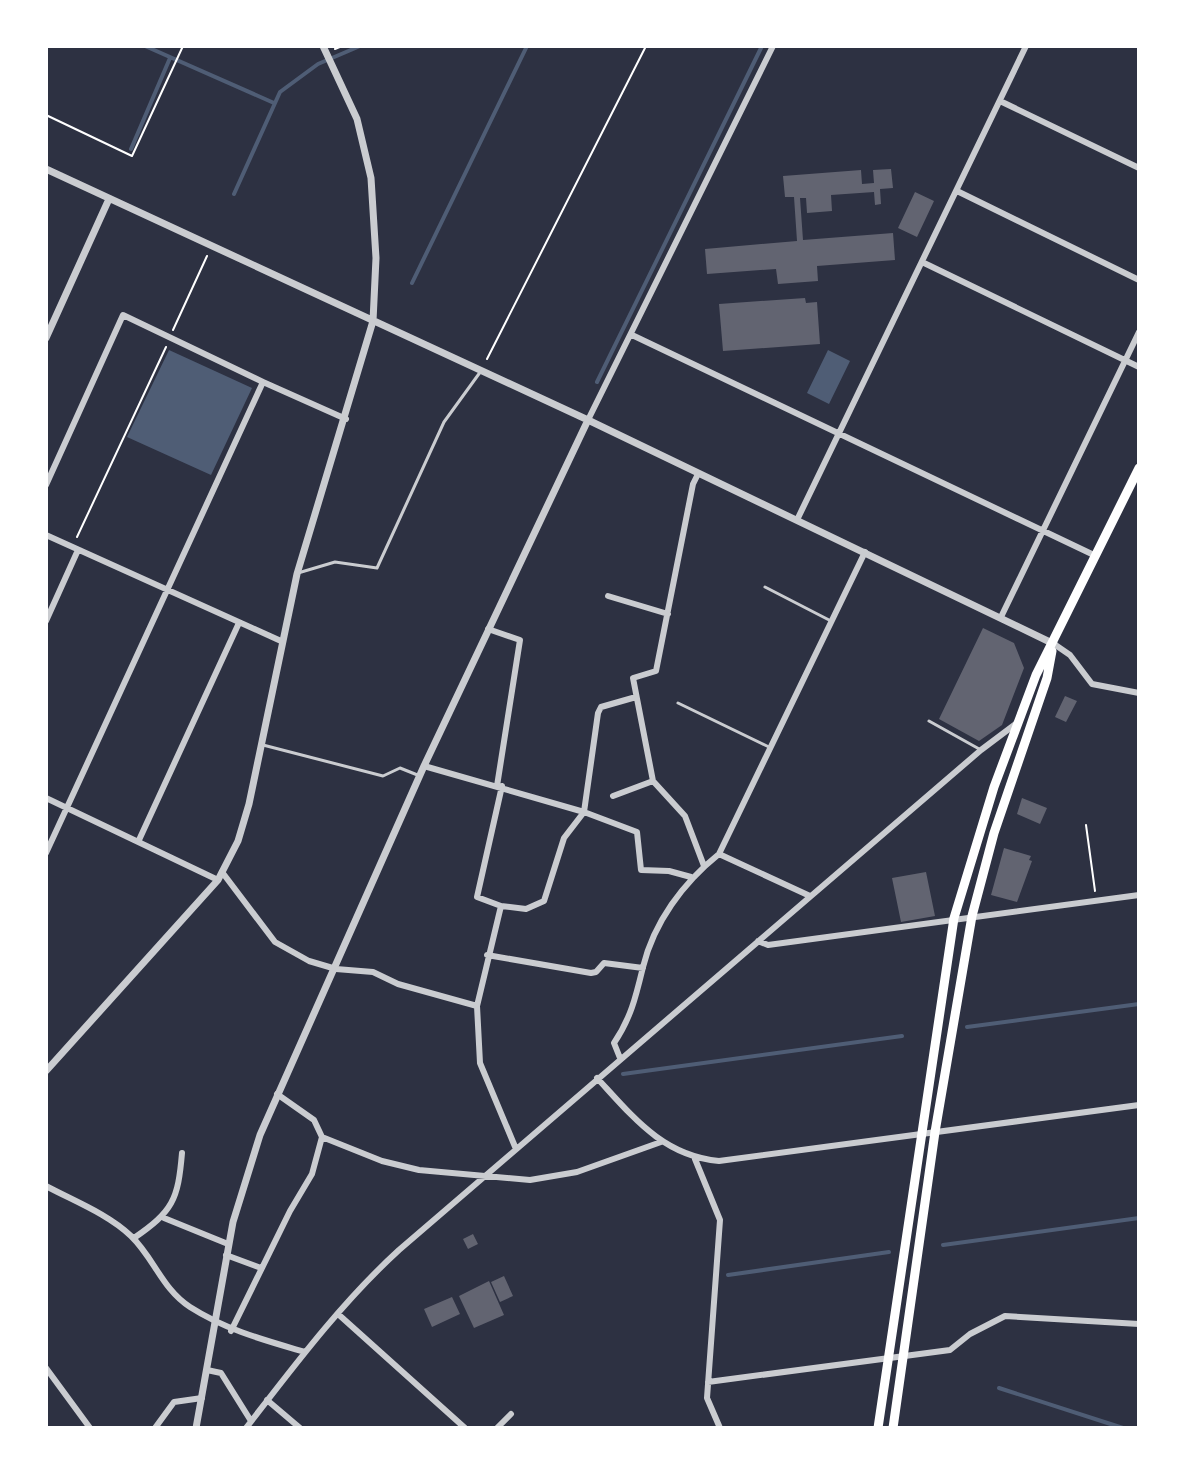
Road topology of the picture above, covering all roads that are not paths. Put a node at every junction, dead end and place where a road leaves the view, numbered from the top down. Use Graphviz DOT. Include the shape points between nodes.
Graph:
graph roads {
  1 [pos="323,46"];
  2 [pos="773,46"];
  3 [pos="1026,46"];
  4 [pos="1000,101"];
  5 [pos="1139,168"];
  6 [pos="46,169"];
  7 [pos="957,191"];
  8 [pos="109,199"];
  9 [pos="922,262"];
  10 [pos="1139,280"];
  11 [pos="373,321"];
  12 [pos="1139,332"];
  13 [pos="632,335"];
  14 [pos="46,338"];
  15 [pos="1126,361"];
  16 [pos="1139,367"];
  17 [pos="481,371"];
  18 [pos="263,382"];
  19 [pos="346,419"];
  20 [pos="588,420"];
  21 [pos="839,431"];
  22 [pos="1139,468"];
  23 [pos="698,474"];
  24 [pos="46,485"];
  25 [pos="797,520"];
  26 [pos="1042,530"];
  27 [pos="46,535"];
  28 [pos="75,549"];
  29 [pos="865,552"];
  30 [pos="1096,556"];
  31 [pos="297,574"];
  32 [pos="765,587"];
  33 [pos="167,590"];
  34 [pos="608,596"];
  35 [pos="668,614"];
  36 [pos="1001,617"];
  37 [pos="46,621"];
  38 [pos="831,621"];
  39 [pos="238,625"];
  40 [pos="488,629"];
  41 [pos="281,641"];
  42 [pos="1054,644"];
  43 [pos="1139,693"];
  44 [pos="636,697"];
  45 [pos="678,703"];
  46 [pos="929,721"];
  47 [pos="1017,723"];
  48 [pos="260,744"];
  49 [pos="769,747"];
  50 [pos="981,750"];
  51 [pos="424,766"];
  52 [pos="420,776"];
  53 [pos="653,781"];
  54 [pos="500,786"];
  55 [pos="613,796"];
  56 [pos="46,798"];
  57 [pos="67,808"];
  58 [pos="584,812"];
  59 [pos="139,840"];
  60 [pos="46,853"];
  61 [pos="719,854"];
  62 [pos="704,866"];
  63 [pos="220,876"];
  64 [pos="691,877"];
  65 [pos="1139,895"];
  66 [pos="810,896"];
  67 [pos="501,906"];
  68 [pos="972,916"];
  69 [pos="954,918"];
  70 [pos="758,941"];
  71 [pos="487,955"];
  72 [pos="643,968"];
  73 [pos="336,969"];
  74 [pos="477,1006"];
  75 [pos="620,1058"];
  76 [pos="46,1071"];
  77 [pos="597,1078"];
  78 [pos="276,1094"];
  79 [pos="1139,1105"];
  80 [pos="935,1132"];
  81 [pos="922,1133"];
  82 [pos="322,1137"];
  83 [pos="661,1142"];
  84 [pos="516,1149"];
  85 [pos="182,1153"];
  86 [pos="695,1159"];
  87 [pos="487,1174"];
  88 [pos="46,1186"];
  89 [pos="164,1218"];
  90 [pos="134,1238"];
  91 [pos="228,1244"];
  92 [pos="226,1255"];
  93 [pos="261,1268"];
  94 [pos="338,1314"];
  95 [pos="215,1320"];
  96 [pos="1139,1324"];
  97 [pos="231,1331"];
  98 [pos="305,1352"];
  99 [pos="904,1357"];
  100 [pos="889,1358"];
  101 [pos="46,1368"];
  102 [pos="207,1370"];
  103 [pos="708,1382"];
  104 [pos="202,1398"];
  105 [pos="267,1400"];
  106 [pos="511,1414"];
  107 [pos="251,1421"];
  108 [pos="90,1428"];
  109 [pos="155,1428"];
  110 [pos="196,1428"];
  111 [pos="246,1428"];
  112 [pos="300,1428"];
  113 [pos="465,1428"];
  114 [pos="497,1428"];
  115 [pos="720,1428"];
  116 [pos="878,1428"];
  117 [pos="893,1428"];
  1 -- 11 [label="street" via="357,119 371,178"];
  2 -- 13 [label="street"];
  3 -- 4 [label="street"];
  4 -- 5 [label="street"];
  4 -- 7 [label="street"];
  6 -- 8 [label="street"];
  7 -- 9 [label="street"];
  7 -- 10 [label="street"];
  8 -- 11 [label="street"];
  8 -- 14 [label="street"];
  9 -- 15 [label="street"];
  9 -- 21 [label="street"];
  11 -- 17 [label="street"];
  11 -- 19 [label="street"];
  12 -- 15 [label="street"];
  13 -- 20 [label="street"];
  13 -- 21 [label="street"];
  15 -- 16 [label="street"];
  15 -- 26 [label="street"];
  17 -- 20 [label="street"];
  17 -- 31 [label="lane" via="444,422 377,568 335,562"];
  18 -- 19 [label="street"];
  18 -- 24 [label="street" via="123,315"];
  18 -- 33 [label="street"];
  19 -- 31 [label="street"];
  20 -- 23 [label="street"];
  20 -- 40 [label="street"];
  21 -- 25 [label="street"];
  21 -- 26 [label="street"];
  22 -- 30 [label="main road"];
  23 -- 25 [label="street"];
  23 -- 35 [label="street"];
  25 -- 29 [label="street"];
  26 -- 30 [label="street"];
  26 -- 36 [label="street"];
  27 -- 28 [label="street"];
  28 -- 33 [label="street"];
  28 -- 37 [label="street"];
  29 -- 36 [label="street"];
  29 -- 38 [label="street"];
  30 -- 42 [label="main road"];
  31 -- 41 [label="street"];
  32 -- 38 [label="lane"];
  33 -- 39 [label="street"];
  33 -- 57 [label="street"];
  34 -- 35 [label="street"];
  35 -- 44 [label="street" via="656,671 633,678"];
  36 -- 42 [label="street"];
  38 -- 49 [label="street"];
  39 -- 41 [label="street"];
  39 -- 59 [label="street"];
  40 -- 51 [label="street"];
  40 -- 54 [label="street" via="520,640"];
  41 -- 48 [label="street"];
  42 -- 43 [label="street" via="1070,655 1092,684"];
  42 -- 47 [label="main road"];
  42 -- 68 [label="main road"];
  44 -- 53 [label="street"];
  44 -- 58 [label="street" via="606,705 598,713"];
  45 -- 49 [label="lane"];
  46 -- 50 [label="lane"];
  47 -- 50 [label="street"];
  47 -- 69 [label="main road"];
  48 -- 52 [label="lane" via="383,776 400,768"];
  48 -- 63 [label="street" via="238,841"];
  49 -- 61 [label="street"];
  50 -- 66 [label="street"];
  51 -- 52 [label="street"];
  51 -- 54 [label="street"];
  52 -- 73 [label="street"];
  53 -- 55 [label="street"];
  53 -- 62 [label="street" via="685,816"];
  54 -- 58 [label="street"];
  54 -- 67 [label="street" via="477,897"];
  56 -- 57 [label="street"];
  57 -- 59 [label="street"];
  57 -- 60 [label="street"];
  58 -- 64 [label="street" via="637,832 641,870"];
  58 -- 67 [label="street" via="564,838 544,901 526,909"];
  59 -- 63 [label="street"];
  61 -- 62 [label="street"];
  61 -- 66 [label="street"];
  62 -- 64 [label="street"];
  63 -- 73 [label="street" via="275,942"];
  63 -- 76 [label="street"];
  64 -- 72 [label="street" via="668,910"];
  65 -- 68 [label="street"];
  66 -- 70 [label="street"];
  67 -- 71 [label="street"];
  68 -- 69 [label="street"];
  68 -- 80 [label="main road"];
  69 -- 70 [label="street" via="838,938 768,945"];
  69 -- 81 [label="main road"];
  70 -- 75 [label="street"];
  71 -- 72 [label="street" via="591,973 604,963"];
  71 -- 74 [label="street"];
  72 -- 75 [label="street" via="634,1008 614,1043"];
  73 -- 74 [label="street" via="373,972"];
  73 -- 78 [label="street"];
  74 -- 84 [label="street" via="480,1063"];
  75 -- 77 [label="street"];
  77 -- 83 [label="street"];
  77 -- 84 [label="street"];
  78 -- 82 [label="street" via="314,1120"];
  78 -- 91 [label="street" via="244,1178"];
  79 -- 80 [label="street"];
  80 -- 81 [label="street"];
  80 -- 99 [label="main road"];
  81 -- 86 [label="street" via="750,1160"];
  81 -- 100 [label="main road"];
  82 -- 87 [label="street" via="397,1165"];
  82 -- 93 [label="street" via="312,1174"];
  83 -- 86 [label="street"];
  83 -- 87 [label="street" via="554,1178"];
  84 -- 87 [label="street"];
  85 -- 89 [label="street" via="179,1184"];
  86 -- 103 [label="street" via="716,1204 721,1233"];
  87 -- 94 [label="street" via="368,1278"];
  88 -- 90 [label="street"];
  89 -- 90 [label="street"];
  89 -- 91 [label="street"];
  90 -- 95 [label="street" via="176,1296"];
  91 -- 92 [label="street"];
  92 -- 93 [label="street"];
  92 -- 95 [label="street"];
  93 -- 97 [label="street"];
  94 -- 98 [label="street"];
  94 -- 113 [label="street"];
  95 -- 97 [label="street"];
  95 -- 102 [label="street"];
  96 -- 99 [label="street" via="1005,1316 950,1350"];
  97 -- 98 [label="street"];
  98 -- 105 [label="street"];
  99 -- 100 [label="street"];
  99 -- 117 [label="main road"];
  100 -- 103 [label="street"];
  100 -- 116 [label="main road"];
  101 -- 108 [label="street"];
  102 -- 104 [label="street"];
  102 -- 107 [label="street" via="221,1373"];
  103 -- 115 [label="street" via="707,1398"];
  104 -- 109 [label="street" via="174,1402"];
  104 -- 110 [label="street"];
  105 -- 107 [label="street"];
  105 -- 112 [label="street"];
  106 -- 114 [label="street"];
  107 -- 111 [label="street"];
}
